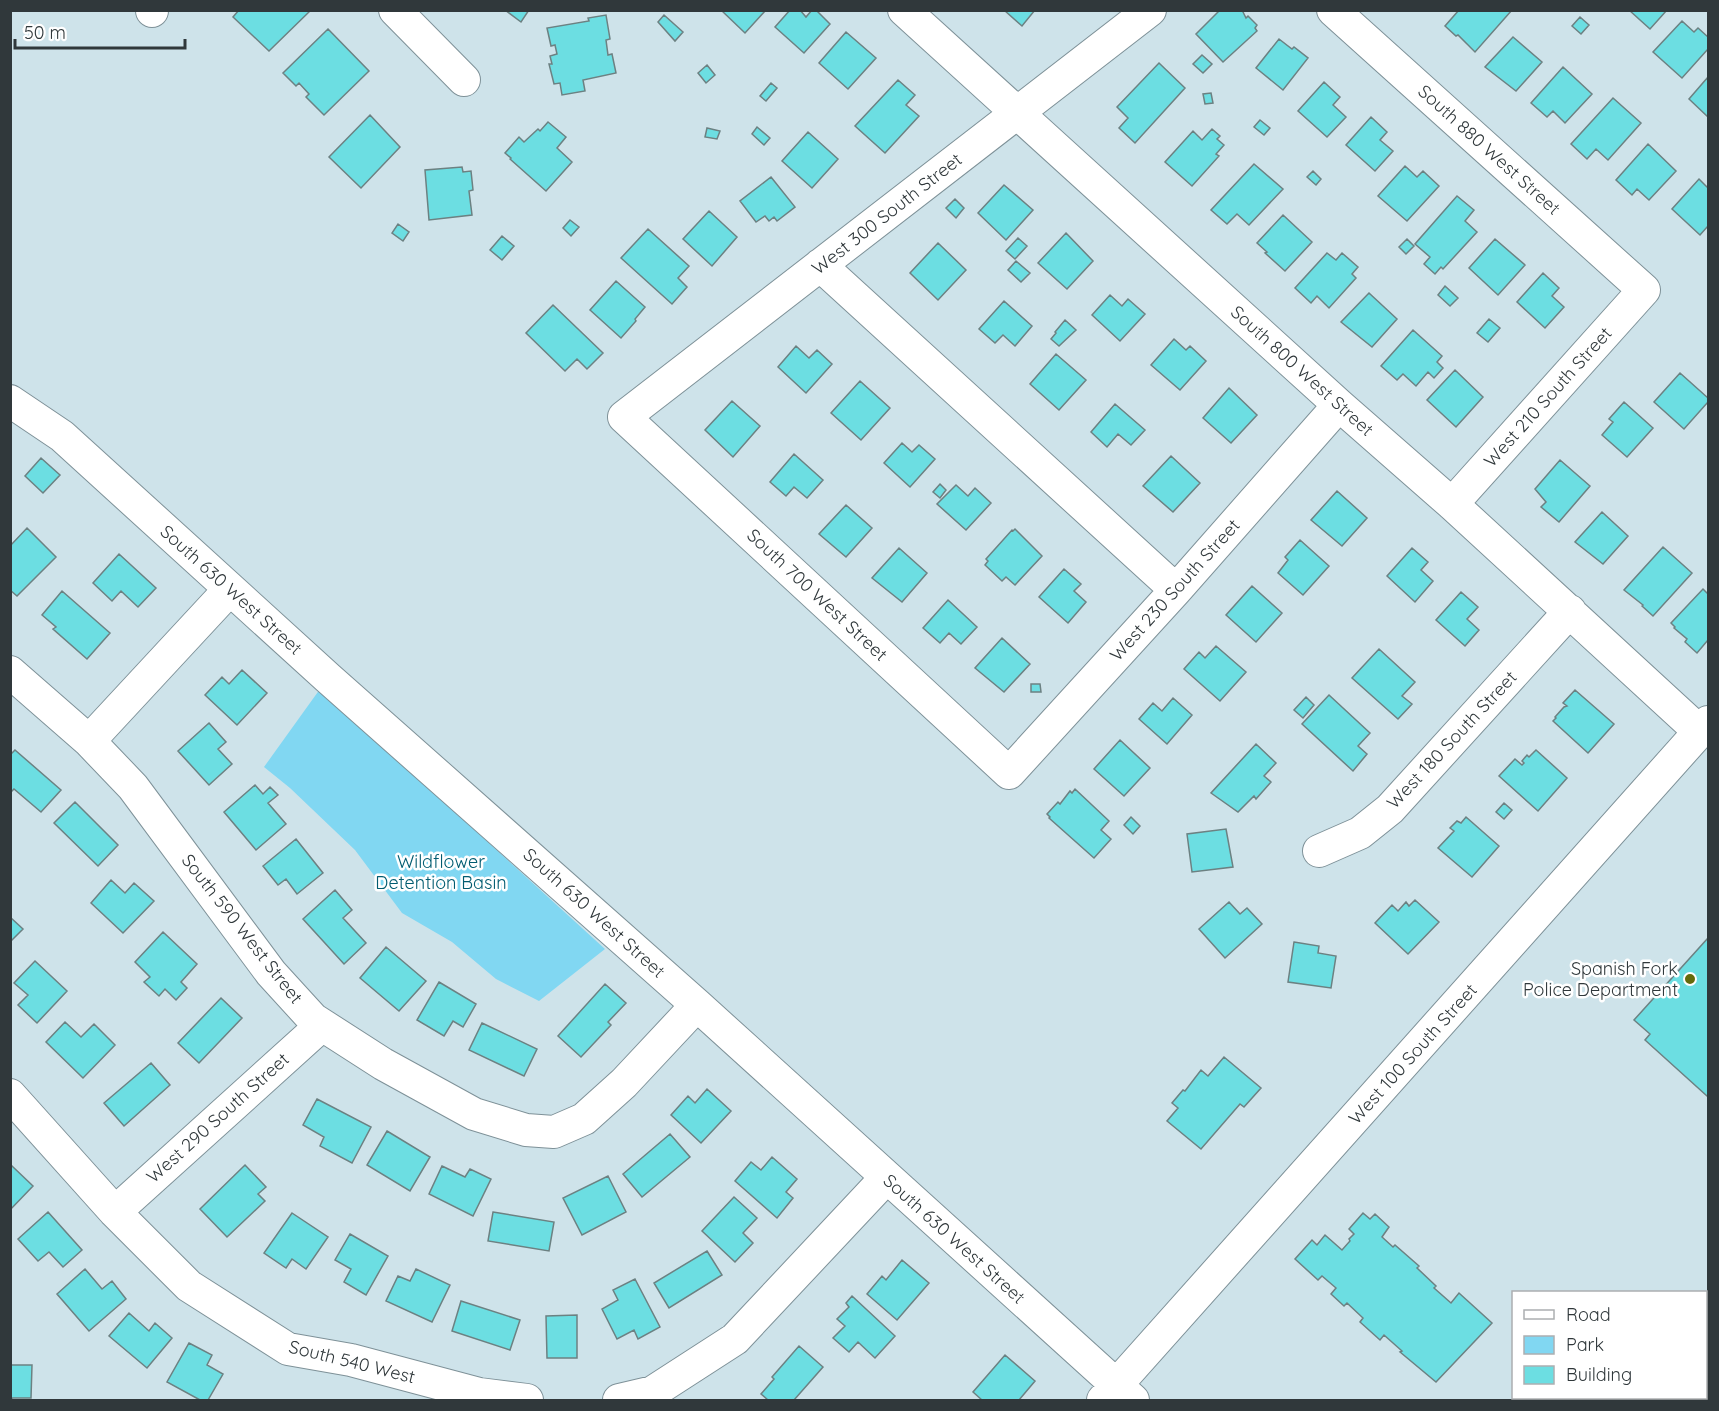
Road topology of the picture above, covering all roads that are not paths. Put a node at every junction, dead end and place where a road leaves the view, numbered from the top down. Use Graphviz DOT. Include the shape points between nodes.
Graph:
graph roads {
  1 [pos="395,10"];
  2 [pos="904,10"];
  3 [pos="1150,10"];
  4 [pos="1333,10"];
  5 [pos="464,80"];
  6 [pos="1018,114"];
  7 [pos="820,265"];
  8 [pos="1644,290"];
  9 [pos="10,401"];
  10 [pos="1339,405"];
  11 [pos="624,417"];
  12 [pos="1452,504"];
  13 [pos="230,588"];
  14 [pos="1176,590"];
  15 [pos="1570,611"];
  16 [pos="10,672"];
  17 [pos="1704,727"];
  18 [pos="88,741"];
  19 [pos="1009,773"];
  20 [pos="1319,851"];
  21 [pos="697,1005"];
  22 [pos="322,1025"];
  23 [pos="10,1095"];
  24 [pos="886,1178"];
  25 [pos="114,1212"];
  26 [pos="1117,1396"];
  27 [pos="527,1401"];
  28 [pos="619,1401"];
  1 -- 5 [label="street"];
  2 -- 6 [label="street, South 800 West Street"];
  3 -- 6 [label="street, West 300 South Street"];
  4 -- 8 [label="street, South 880 West Street"];
  6 -- 7 [label="street, West 300 South Street"];
  6 -- 10 [label="street, South 800 West Street"];
  7 -- 11 [label="street, West 300 South Street"];
  7 -- 14 [label="street"];
  8 -- 12 [label="street, West 210 South Street"];
  9 -- 13 [label="street, South 630 West Street" via="62,435"];
  10 -- 12 [label="street, South 800 West Street"];
  10 -- 14 [label="street, West 230 South Street"];
  11 -- 19 [label="street, South 700 West Street"];
  12 -- 15 [label="street, South 800 West Street"];
  13 -- 18 [label="street"];
  13 -- 21 [label="street, South 630 West Street"];
  14 -- 19 [label="street, West 230 South Street"];
  15 -- 17 [label="street, South 800 West Street"];
  15 -- 20 [label="street, West 180 South Street" via="1390,809 1360,833"];
  16 -- 18 [label="street, South 590 West Street"];
  17 -- 26 [label="street, West 100 South Street"];
  18 -- 22 [label="street, South 590 West Street" via="133,787 271,972"];
  21 -- 22 [label="street, South 590 West Street" via="592,1112 554,1132 526,1130 474,1114"];
  21 -- 24 [label="street, South 630 West Street"];
  22 -- 25 [label="street, West 290 South Street"];
  23 -- 25 [label="street, South 540 West"];
  24 -- 26 [label="street, South 630 West Street"];
  24 -- 28 [label="street" via="735,1339 653,1392"];
  25 -- 27 [label="street, South 540 West" via="189,1286 288,1349 351,1360 479,1394"];
}
